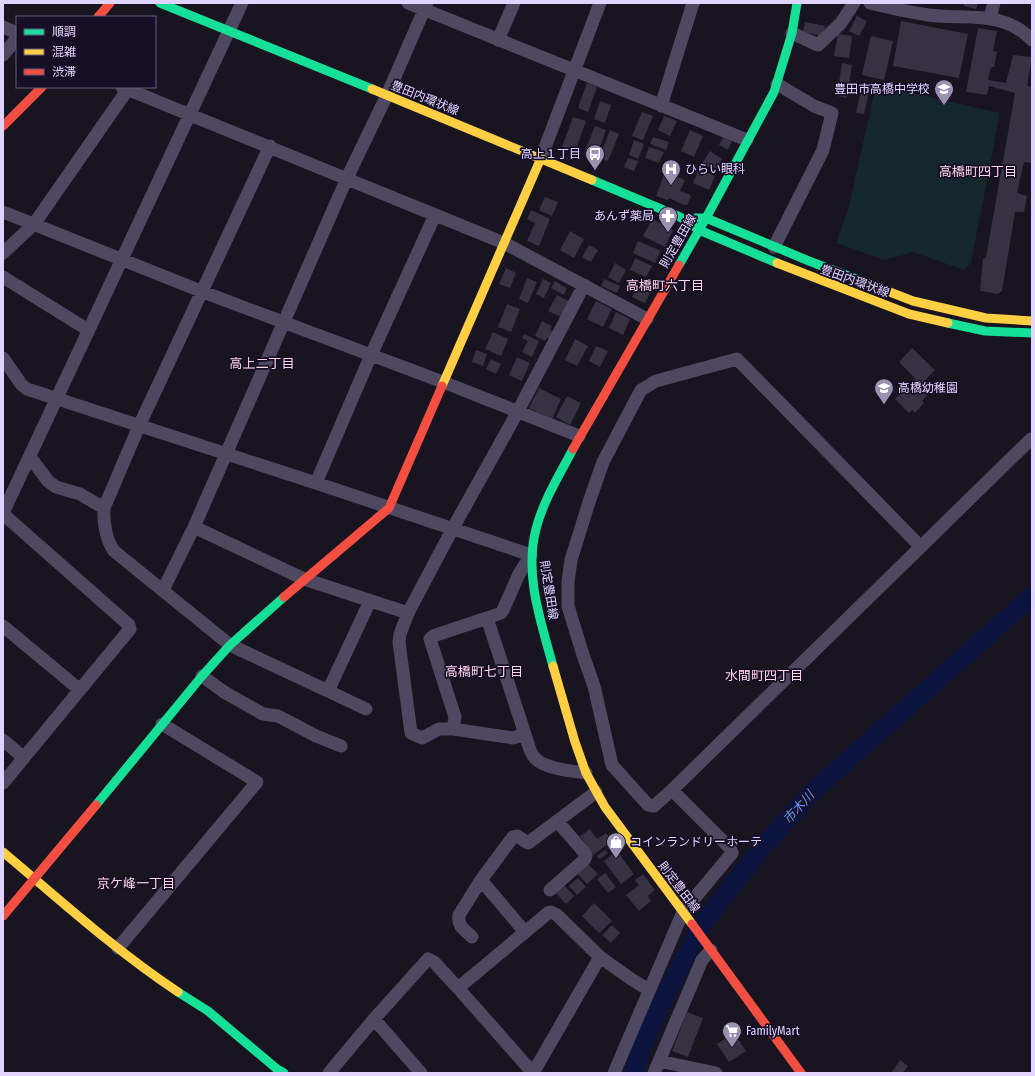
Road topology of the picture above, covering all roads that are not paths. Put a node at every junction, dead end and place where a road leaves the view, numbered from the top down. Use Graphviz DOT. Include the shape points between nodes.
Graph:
graph roads {
  1 [pos="110,3"];
  2 [pos="160,3"];
  3 [pos="242,3"];
  4 [pos="408,3"];
  5 [pos="514,3"];
  6 [pos="600,3"];
  7 [pos="693,3"];
  8 [pos="854,3"];
  9 [pos="870,3"];
  10 [pos="994,3"];
  11 [pos="792,5"];
  12 [pos="426,6"];
  13 [pos="99,16"];
  14 [pos="990,18"];
  15 [pos="3,27"];
  16 [pos="229,31"];
  17 [pos="792,33"];
  18 [pos="16,35"];
  19 [pos="16,39"];
  20 [pos="498,40"];
  21 [pos="1032,40"];
  22 [pos="3,55"];
  23 [pos="574,71"];
  24 [pos="777,84"];
  25 [pos="41,88"];
  26 [pos="125,88"];
  27 [pos="387,95"];
  28 [pos="661,106"];
  29 [pos="189,114"];
  30 [pos="3,126"];
  31 [pos="747,140"];
  32 [pos="270,146"];
  33 [pos="541,158"];
  34 [pos="347,178"];
  35 [pos="3,212"];
  36 [pos="435,215"];
  37 [pos="680,217"];
  38 [pos="706,218"];
  39 [pos="34,224"];
  40 [pos="699,230"];
  41 [pos="504,243"];
  42 [pos="774,247"];
  43 [pos="3,253"];
  44 [pos="123,259"];
  45 [pos="3,277"];
  46 [pos="584,285"];
  47 [pos="203,292"];
  48 [pos="646,318"];
  49 [pos="1032,321"];
  50 [pos="284,322"];
  51 [pos="88,330"];
  52 [pos="1032,333"];
  53 [pos="371,356"];
  54 [pos="3,358"];
  55 [pos="443,382"];
  56 [pos="57,398"];
  57 [pos="518,413"];
  58 [pos="139,426"];
  59 [pos="580,436"];
  60 [pos="1031,439"];
  61 [pos="225,453"];
  62 [pos="30,456"];
  63 [pos="316,483"];
  64 [pos="104,508"];
  65 [pos="388,508"];
  66 [pos="3,514"];
  67 [pos="194,527"];
  68 [pos="452,528"];
  69 [pos="920,546"];
  70 [pos="531,555"];
  71 [pos="304,579"];
  72 [pos="163,590"];
  73 [pos="370,601"];
  74 [pos="408,613"];
  75 [pos="488,618"];
  76 [pos="3,626"];
  77 [pos="230,645"];
  78 [pos="202,676"];
  79 [pos="80,690"];
  80 [pos="328,691"];
  81 [pos="366,709"];
  82 [pos="162,724"];
  83 [pos="453,729"];
  84 [pos="525,734"];
  85 [pos="3,740"];
  86 [pos="341,746"];
  87 [pos="24,758"];
  88 [pos="586,773"];
  89 [pos="3,783"];
  90 [pos="672,790"];
  91 [pos="596,792"];
  92 [pos="557,821"];
  93 [pos="3,852"];
  94 [pos="35,879"];
  95 [pos="481,880"];
  96 [pos="550,890"];
  97 [pos="683,912"];
  98 [pos="3,916"];
  99 [pos="524,931"];
  100 [pos="472,937"];
  101 [pos="118,948"];
  102 [pos="711,950"];
  103 [pos="600,957"];
  104 [pos="458,988"];
  105 [pos="649,990"];
  106 [pos="374,1019"];
  107 [pos="657,1067"];
  108 [pos="284,1073"];
  109 [pos="329,1073"];
  110 [pos="421,1073"];
  111 [pos="533,1073"];
  112 [pos="614,1073"];
  113 [pos="716,1073"];
  114 [pos="801,1073"];
  1 -- 13 [label="street"];
  2 -- 16 [label="street, 豊田内環状線"];
  3 -- 16 [label="street"];
  4 -- 12 [label="street"];
  5 -- 20 [label="street"];
  6 -- 23 [label="street"];
  7 -- 28 [label="street"];
  8 -- 17 [label="street" via="844,18 818,45"];
  9 -- 14 [label="street" via="928,15"];
  10 -- 14 [label="street"];
  11 -- 17 [label="street, 則定豊田線"];
  12 -- 20 [label="street"];
  12 -- 27 [label="street"];
  14 -- 21 [label="street" via="1016,26"];
  15 -- 18 [label="street" via="15,32"];
  16 -- 27 [label="street, 豊田内環状線"];
  16 -- 29 [label="street"];
  17 -- 24 [label="street, 則定豊田線"];
  19 -- 22 [label="street"];
  20 -- 23 [label="street"];
  23 -- 28 [label="street"];
  23 -- 33 [label="street"];
  24 -- 31 [label="street, 則定豊田線"];
  24 -- 42 [label="street" via="814,106 832,113 823,150"];
  25 -- 30 [label="street"];
  26 -- 29 [label="street"];
  26 -- 39 [label="street"];
  27 -- 33 [label="street, 豊田内環状線"];
  27 -- 34 [label="street"];
  28 -- 31 [label="street"];
  29 -- 32 [label="street"];
  29 -- 44 [label="street"];
  31 -- 38 [label="street, 則定豊田線"];
  32 -- 34 [label="street"];
  32 -- 47 [label="street"];
  33 -- 37 [label="street, 豊田内環状線"];
  33 -- 41 [label="street"];
  34 -- 36 [label="street"];
  34 -- 50 [label="street"];
  35 -- 39 [label="street"];
  36 -- 41 [label="street"];
  36 -- 53 [label="street"];
  37 -- 38 [label="street, 豊田内環状線"];
  37 -- 40 [label="street, 豊田内環状線"];
  38 -- 40 [label="street, 則定豊田線"];
  38 -- 42 [label="street, 豊田内環状線"];
  39 -- 43 [label="street"];
  39 -- 44 [label="street"];
  40 -- 48 [label="street, 則定豊田線"];
  40 -- 52 [label="street, 豊田内環状線" via="801,273 909,314 985,331"];
  41 -- 46 [label="street"];
  41 -- 55 [label="street"];
  42 -- 49 [label="street, 豊田内環状線" via="913,301 986,318"];
  44 -- 47 [label="street"];
  44 -- 51 [label="street"];
  45 -- 51 [label="street"];
  46 -- 48 [label="street"];
  46 -- 57 [label="street"];
  47 -- 50 [label="street"];
  47 -- 58 [label="street"];
  48 -- 59 [label="street, 則定豊田線"];
  50 -- 53 [label="street"];
  50 -- 61 [label="street"];
  51 -- 56 [label="street"];
  53 -- 55 [label="street"];
  53 -- 63 [label="street"];
  54 -- 56 [label="street" via="27,389"];
  55 -- 57 [label="street"];
  55 -- 65 [label="street"];
  56 -- 58 [label="street"];
  56 -- 62 [label="street"];
  57 -- 59 [label="street"];
  57 -- 68 [label="street"];
  58 -- 61 [label="street"];
  58 -- 64 [label="street"];
  59 -- 70 [label="street, 則定豊田線" via="544,504"];
  60 -- 69 [label="street"];
  61 -- 63 [label="street"];
  61 -- 67 [label="street"];
  62 -- 64 [label="street" via="48,481 56,487 80,494"];
  62 -- 66 [label="street"];
  63 -- 65 [label="street"];
  64 -- 72 [label="street" via="109,545"];
  65 -- 68 [label="street"];
  65 -- 71 [label="street"];
  66 -- 79 [label="street" via="129,625 130,629"];
  67 -- 71 [label="street"];
  67 -- 72 [label="street"];
  68 -- 70 [label="street"];
  68 -- 74 [label="street"];
  69 -- 90 [label="street"];
  69 -- 90 [label="street" via="737,360 656,381 641,390 603,462 589,502 571,560 568,606 594,686 612,765 648,805 654,806"];
  70 -- 75 [label="street" via="519,574 503,610"];
  70 -- 88 [label="street, 則定豊田線" via="537,609 565,712"];
  71 -- 73 [label="street"];
  71 -- 77 [label="street"];
  72 -- 77 [label="street"];
  73 -- 74 [label="street"];
  73 -- 80 [label="street"];
  74 -- 83 [label="street" via="399,642 411,733 422,738 439,729"];
  75 -- 83 [label="street" via="430,639 455,717"];
  75 -- 84 [label="street"];
  76 -- 79 [label="street"];
  77 -- 78 [label="street"];
  77 -- 80 [label="street"];
  78 -- 82 [label="street"];
  78 -- 86 [label="street" via="263,714 278,716"];
  79 -- 87 [label="street"];
  80 -- 81 [label="street"];
  82 -- 94 [label="street"];
  82 -- 101 [label="street" via="257,782"];
  83 -- 84 [label="street" via="513,738"];
  84 -- 88 [label="street" via="531,752 539,762"];
  85 -- 87 [label="street"];
  87 -- 89 [label="street"];
  88 -- 91 [label="street, 則定豊田線"];
  90 -- 97 [label="street" via="732,853"];
  91 -- 92 [label="street"];
  91 -- 97 [label="street, 則定豊田線"];
  92 -- 95 [label="street" via="528,843 514,836"];
  92 -- 96 [label="street" via="586,856"];
  93 -- 94 [label="street"];
  94 -- 98 [label="street"];
  94 -- 101 [label="street"];
  95 -- 99 [label="street"];
  95 -- 100 [label="street" via="459,915 458,921"];
  97 -- 102 [label="street, 則定豊田線"];
  97 -- 105 [label="street"];
  99 -- 103 [label="street" via="548,912 557,914"];
  99 -- 104 [label="street"];
  101 -- 108 [label="street" via="160,980 208,1011"];
  102 -- 107 [label="street" via="702,960"];
  102 -- 114 [label="street, 則定豊田線"];
  103 -- 105 [label="street"];
  103 -- 111 [label="street"];
  104 -- 106 [label="street" via="434,962 428,959"];
  104 -- 111 [label="street"];
  105 -- 112 [label="street"];
  106 -- 109 [label="street"];
  106 -- 110 [label="street"];
  107 -- 113 [label="street"];
}
